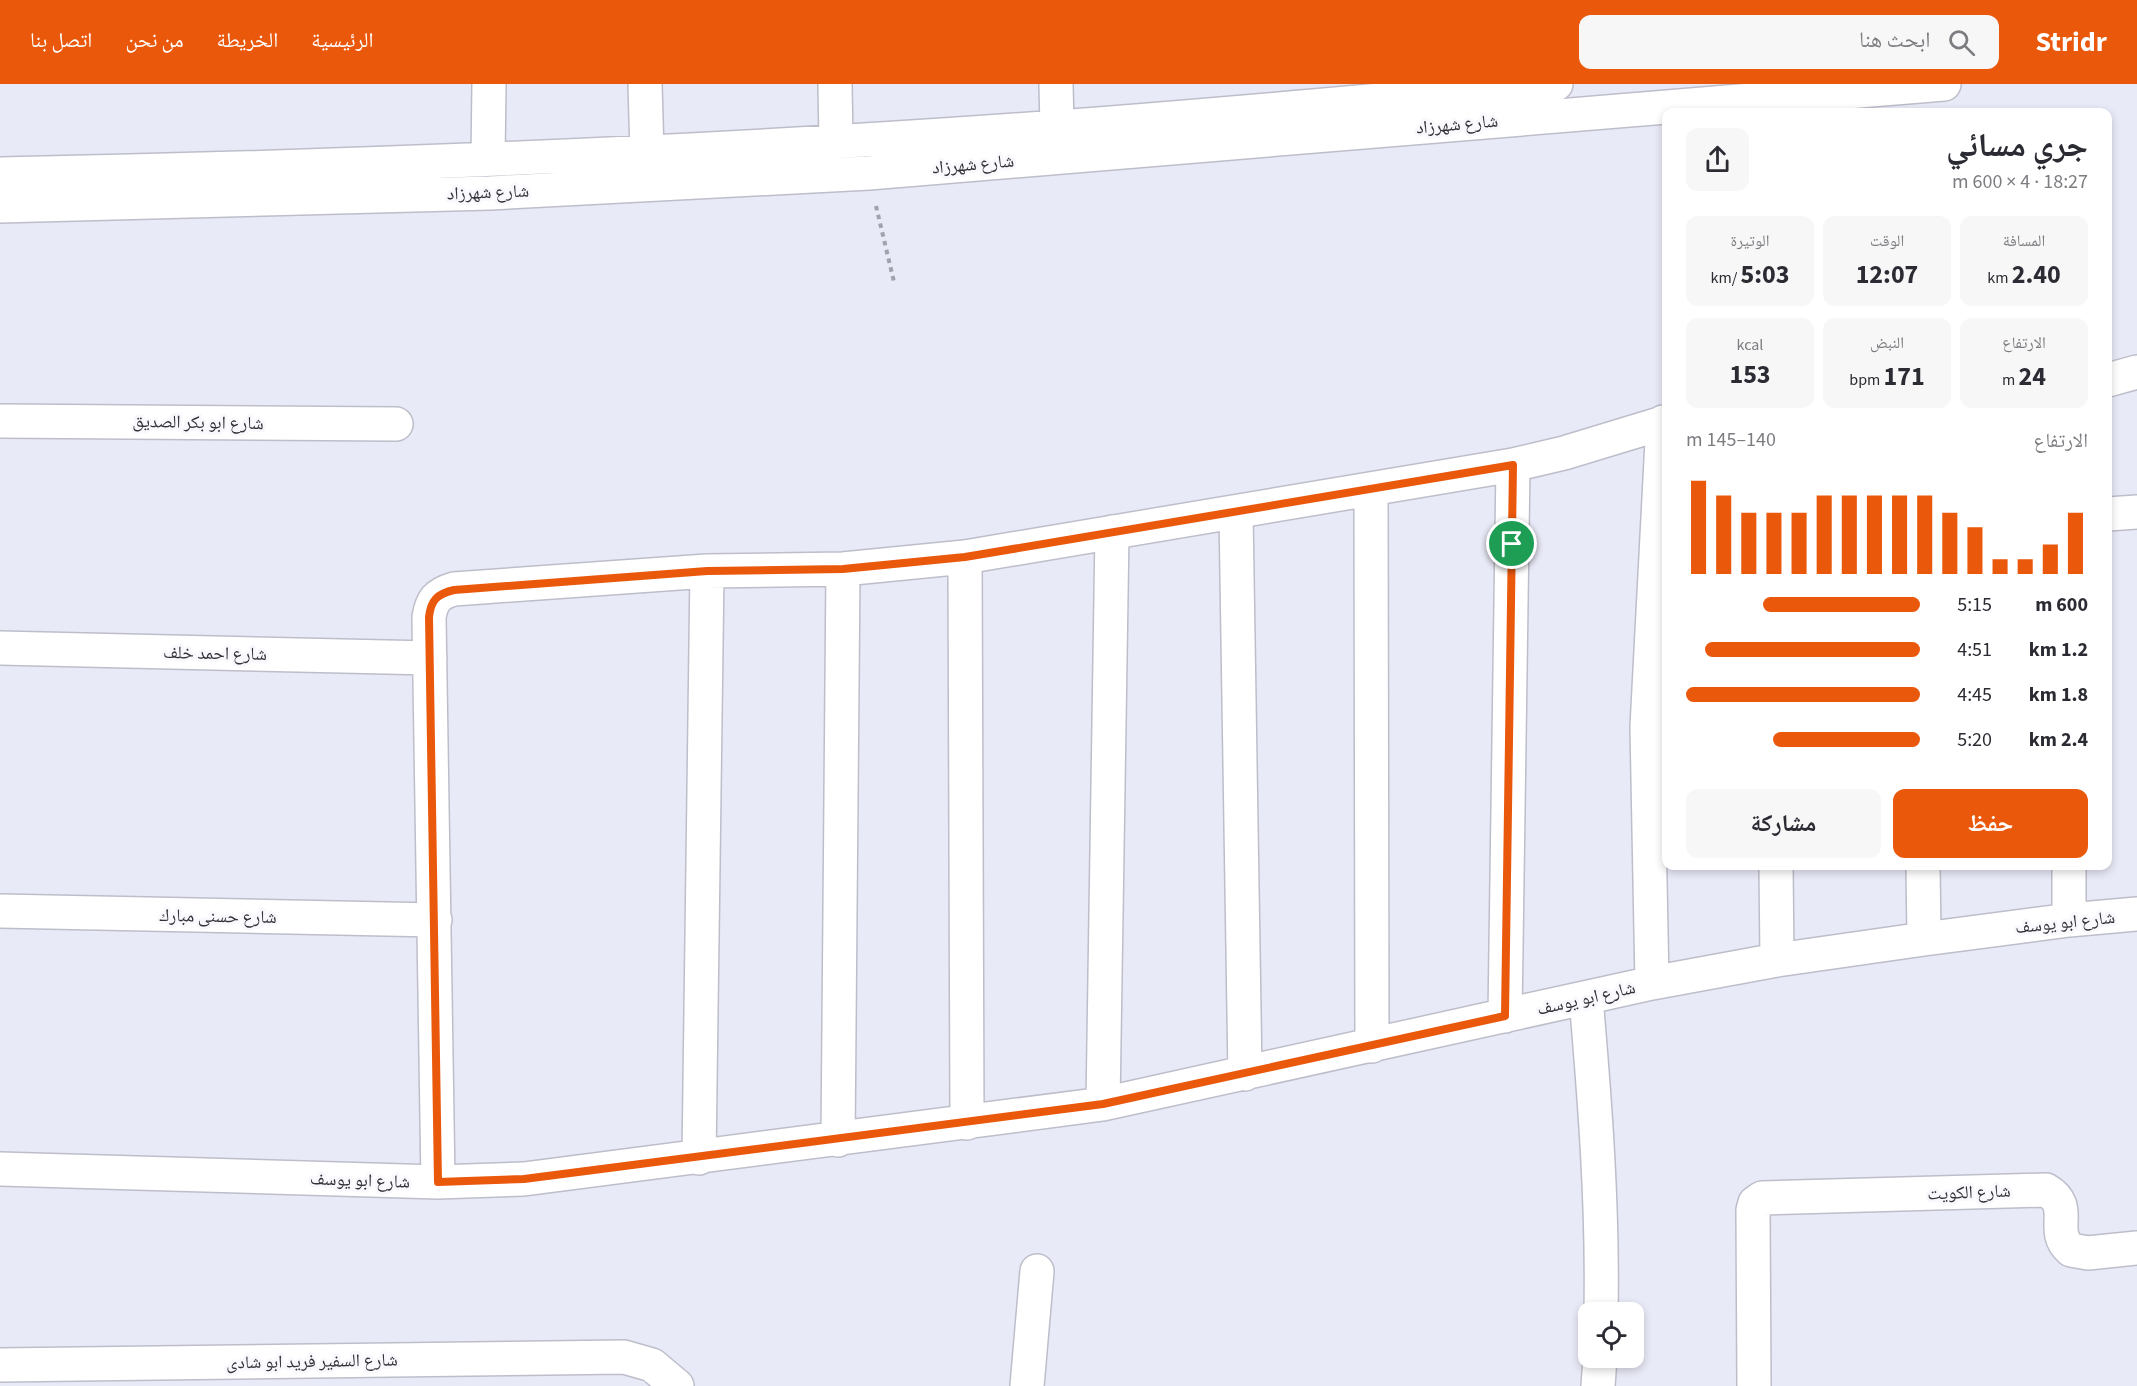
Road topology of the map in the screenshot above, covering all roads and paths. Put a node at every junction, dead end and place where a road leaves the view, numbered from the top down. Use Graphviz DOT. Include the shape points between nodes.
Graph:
graph roads {
  1 [pos="489,84"];
  2 [pos="645,84"];
  3 [pos="835,84"];
  4 [pos="1056,84"];
  5 [pos="1556,84"];
  6 [pos="1944,84"];
  7 [pos="1418,90"];
  8 [pos="1057,127"];
  9 [pos="868,139"];
  10 [pos="836,141"];
  11 [pos="646,153"];
  12 [pos="488,159"];
  13 [pos="868,173"];
  14 [pos="0,174"];
  15 [pos="0,206"];
  16 [pos="894,282"];
  17 [pos="2137,372"];
  18 [pos="2112,379"];
  19 [pos="0,421"];
  20 [pos="1662,423"];
  21 [pos="396,424"];
  22 [pos="1513,465"];
  23 [pos="1662,473"];
  24 [pos="1371,490"];
  25 [pos="2137,512"];
  26 [pos="1236,513"];
  27 [pos="2112,514"];
  28 [pos="1112,531"];
  29 [pos="965,557"];
  30 [pos="843,569"];
  31 [pos="707,571"];
  32 [pos="0,648"];
  33 [pos="430,658"];
  34 [pos="1776,870"];
  35 [pos="1923,870"];
  36 [pos="2069,870"];
  37 [pos="0,911"];
  38 [pos="2137,914"];
  39 [pos="435,920"];
  40 [pos="2069,920"];
  41 [pos="1924,939"];
  42 [pos="1777,960"];
  43 [pos="1652,983"];
  44 [pos="1586,998"];
  45 [pos="1505,1016"];
  46 [pos="1372,1046"];
  47 [pos="1245,1074"];
  48 [pos="1103,1104"];
  49 [pos="967,1123"];
  50 [pos="838,1140"];
  51 [pos="699,1158"];
  52 [pos="0,1169"];
  53 [pos="438,1182"];
  54 [pos="2137,1248"];
  55 [pos="1037,1271"];
  56 [pos="1601,1302"];
  57 [pos="0,1365"];
  58 [pos="1599,1368"];
  59 [pos="265,1374"];
  60 [pos="677,1386"];
  61 [pos="1027,1386"];
  62 [pos="1598,1386"];
  63 [pos="1754,1386"];
  1 -- 12 [label="street"];
  2 -- 11 [label="street"];
  3 -- 10 [label="street"];
  4 -- 8 [label="street"];
  5 -- 7 [label="street, شارع شهرزاد"];
  6 -- 13 [label="street, شارع شهرزاد"];
  7 -- 8 [label="street, شارع شهرزاد"];
  8 -- 9 [label="street, شارع شهرزاد"];
  9 -- 10 [label="street, شارع شهرزاد"];
  9 -- 13 [label="street"];
  10 -- 11 [label="street, شارع شهرزاد"];
  11 -- 12 [label="street, شارع شهرزاد"];
  12 -- 14 [label="street, شارع شهرزاد" via="261,169"];
  13 -- 15 [label="street, شارع شهرزاد" via="490,193"];
  13 -- 16 [label="path"];
  17 -- 18 [label="street"];
  19 -- 21 [label="street, شارع ابو بكر الصديق"];
  20 -- 22 [label="street"];
  22 -- 24 [label="street"];
  22 -- 45 [label="street"];
  23 -- 43 [label="street" via="1647,726"];
  24 -- 26 [label="street"];
  24 -- 46 [label="street"];
  25 -- 27 [label="street"];
  26 -- 28 [label="street"];
  26 -- 47 [label="street"];
  28 -- 29 [label="street"];
  28 -- 48 [label="street"];
  29 -- 30 [label="street"];
  29 -- 49 [label="street"];
  30 -- 31 [label="street"];
  30 -- 50 [label="street"];
  31 -- 33 [label="street" via="440,593 431,604 429,617"];
  31 -- 51 [label="street"];
  32 -- 33 [label="street, شارع احمد خلف"];
  33 -- 39 [label="street"];
  34 -- 42 [label="street"];
  35 -- 41 [label="street"];
  36 -- 40 [label="street"];
  37 -- 39 [label="street, شارع حسنى مبارك"];
  38 -- 40 [label="street, شارع ابو يوسف"];
  39 -- 53 [label="street"];
  40 -- 41 [label="street, شارع ابو يوسف"];
  41 -- 42 [label="street, شارع ابو يوسف"];
  42 -- 43 [label="street, شارع ابو يوسف"];
  43 -- 44 [label="street, شارع ابو يوسف"];
  44 -- 45 [label="street, شارع ابو يوسف"];
  44 -- 56 [label="street" via="1600,1150"];
  45 -- 46 [label="street, شارع ابو يوسف"];
  46 -- 47 [label="street, شارع ابو يوسف"];
  47 -- 48 [label="street, شارع ابو يوسف"];
  48 -- 49 [label="street, شارع ابو يوسف"];
  49 -- 50 [label="street, شارع ابو يوسف"];
  50 -- 51 [label="street, شارع ابو يوسف"];
  51 -- 53 [label="street, شارع ابو يوسف" via="524,1179"];
  52 -- 53 [label="street, شارع ابو يوسف"];
  54 -- 63 [label="street, شارع الكويت" via="2088,1253 2071,1250 2060,1236 2062,1206 2046,1190 1762,1198 1753,1210"];
  55 -- 61 [label="street"];
  57 -- 59 [label="street, شارع السفير فريد ابو شادى"];
  58 -- 62 [label="street"];
  59 -- 60 [label="street, شارع السفير فريد ابو شادى" via="624,1357 652,1365"];
}
